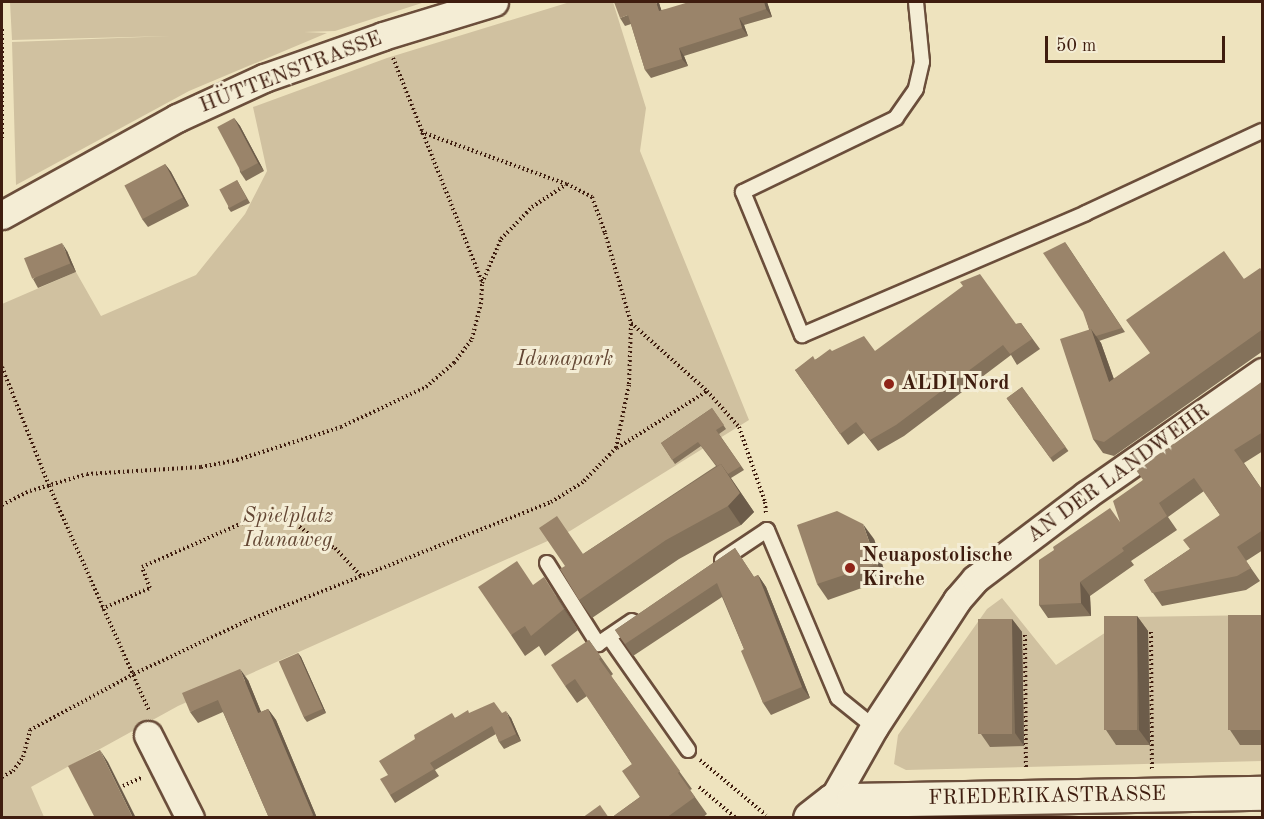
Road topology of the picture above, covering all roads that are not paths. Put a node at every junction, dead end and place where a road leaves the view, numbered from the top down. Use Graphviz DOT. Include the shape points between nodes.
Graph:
graph roads {
  1 [pos="494,2"];
  2 [pos="916,2"];
  3 [pos="1263,131"];
  4 [pos="2,215"];
  5 [pos="1263,372"];
  6 [pos="547,563"];
  7 [pos="708,570"];
  8 [pos="648,610"];
  9 [pos="609,636"];
  10 [pos="149,724"];
  11 [pos="874,727"];
  12 [pos="688,750"];
  13 [pos="1263,793"];
  14 [pos="821,809"];
  15 [pos="190,818"];
  1 -- 4 [label="street, HÜTTENSTRASSE" via="264,78 188,113"];
  2 -- 3 [label="lane" via="922,62 916,89 896,118 742,192 802,335 1086,213"];
  5 -- 11 [label="street, AN DER LANDWEHR" via="1086,495 975,579 957,600"];
  6 -- 9 [label="lane" via="598,644"];
  7 -- 11 [label="lane" via="767,530 838,698"];
  8 -- 9 [label="lane"];
  9 -- 12 [label="lane"];
  10 -- 15 [label="street"];
  11 -- 14 [label="street, AN DER LANDWEHR"];
  13 -- 14 [label="street, FRIEDERIKASTRASSE" via="1027,797"];
}
